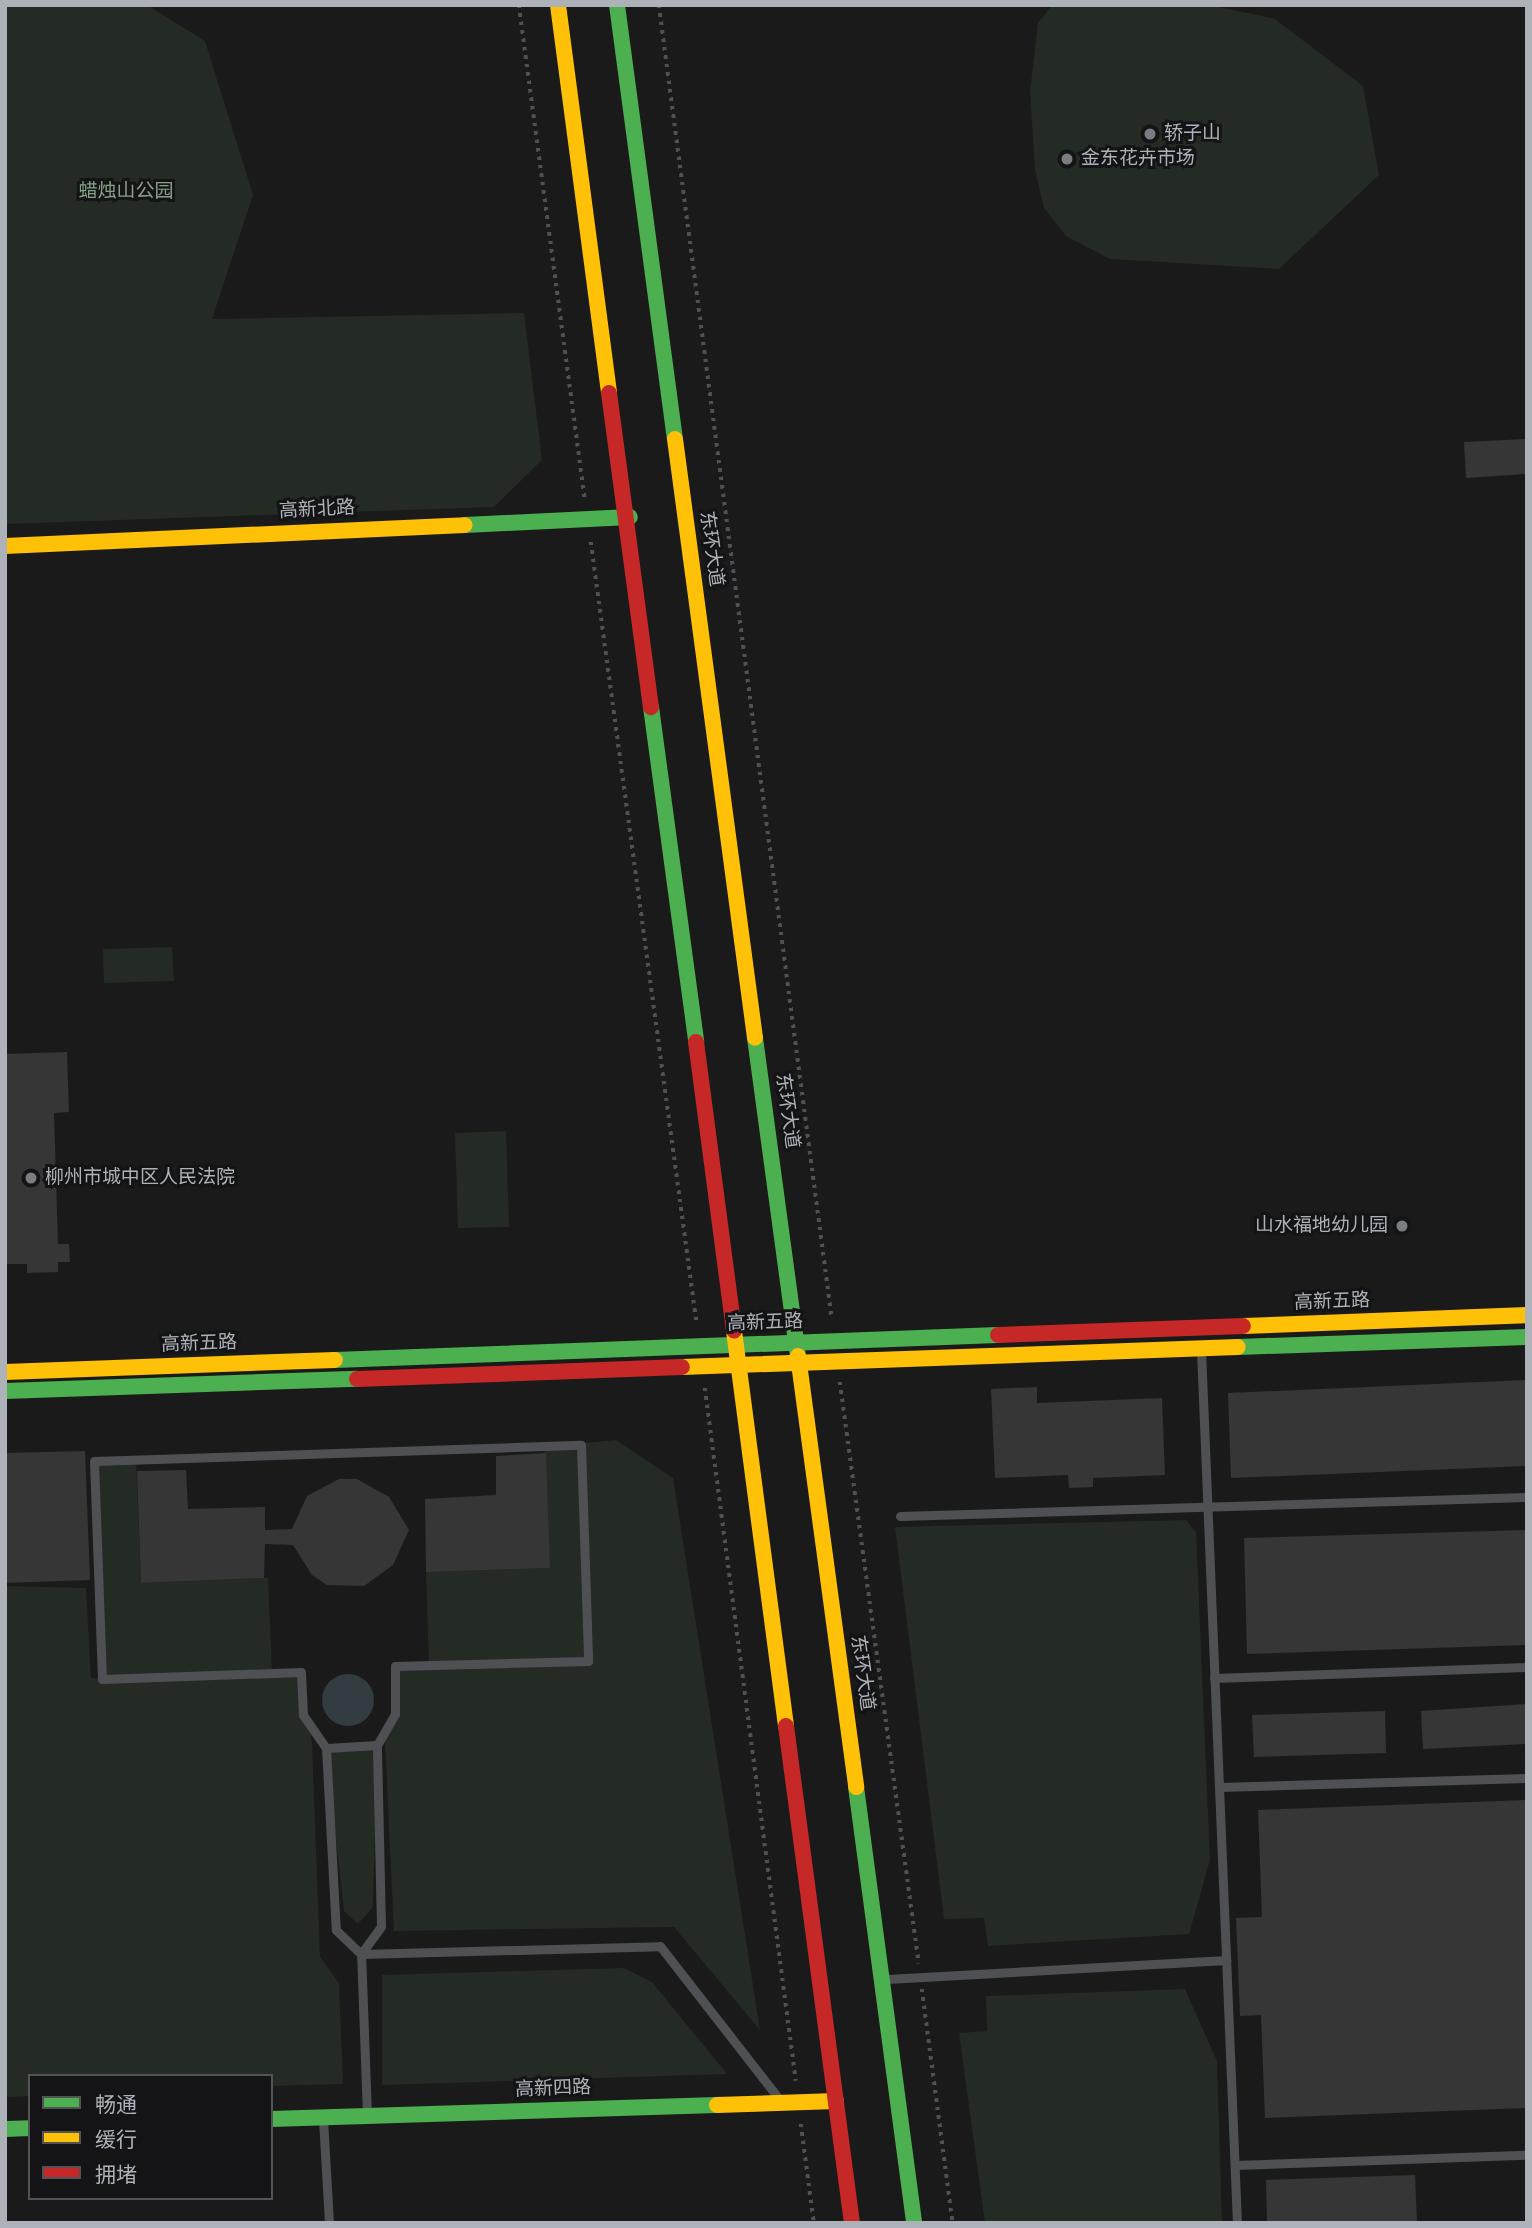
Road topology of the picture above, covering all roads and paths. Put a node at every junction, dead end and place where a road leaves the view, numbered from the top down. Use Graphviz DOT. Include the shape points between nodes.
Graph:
graph roads {
  1 [pos="519,5"];
  2 [pos="558,5"];
  3 [pos="617,5"];
  4 [pos="659,5"];
  5 [pos="630,517"];
  6 [pos="588,518"];
  7 [pos="5,546"];
  8 [pos="1527,1315"];
  9 [pos="1527,1337"];
  10 [pos="835,1342"];
  11 [pos="797,1343"];
  12 [pos="734,1345"];
  13 [pos="700,1347"];
  14 [pos="1200,1349"];
  15 [pos="837,1362"];
  16 [pos="800,1363"];
  17 [pos="737,1365"];
  18 [pos="702,1366"];
  19 [pos="5,1372"];
  20 [pos="5,1391"];
  21 [pos="1527,1497"];
  22 [pos="1207,1507"];
  23 [pos="900,1516"];
  24 [pos="1527,1667"];
  25 [pos="1214,1678"];
  26 [pos="377,1745"];
  27 [pos="326,1748"];
  28 [pos="1527,1778"];
  29 [pos="1219,1787"];
  30 [pos="361,1954"];
  31 [pos="1226,1960"];
  32 [pos="921,1976"];
  33 [pos="882,1980"];
  34 [pos="836,2101"];
  35 [pos="790,2103"];
  36 [pos="367,2115"];
  37 [pos="323,2117"];
  38 [pos="273,2119"];
  39 [pos="28,2128"];
  40 [pos="5,2129"];
  41 [pos="1527,2155"];
  42 [pos="1235,2165"];
  43 [pos="329,2223"];
  44 [pos="814,2223"];
  45 [pos="852,2223"];
  46 [pos="914,2223"];
  47 [pos="953,2223"];
  48 [pos="1237,2223"];
  1 -- 6 [label="path"];
  2 -- 5 [label="main road"];
  3 -- 11 [label="main road, 东环大道"];
  4 -- 10 [label="path"];
  5 -- 6 [label="main road, 高新北路"];
  5 -- 12 [label="main road"];
  6 -- 7 [label="main road, 高新北路"];
  6 -- 13 [label="path"];
  8 -- 10 [label="main road, 高新五路"];
  9 -- 14 [label="main road"];
  10 -- 11 [label="main road, 高新五路"];
  11 -- 12 [label="main road, 高新五路"];
  11 -- 16 [label="main road, 东环大道"];
  12 -- 13 [label="main road, 高新五路"];
  12 -- 17 [label="main road"];
  13 -- 19 [label="main road, 高新五路"];
  14 -- 15 [label="main road"];
  14 -- 22 [label="lane"];
  15 -- 16 [label="main road"];
  15 -- 32 [label="path"];
  16 -- 17 [label="main road"];
  16 -- 33 [label="main road, 东环大道"];
  17 -- 18 [label="main road"];
  17 -- 34 [label="main road"];
  18 -- 20 [label="main road"];
  18 -- 35 [label="path"];
  21 -- 22 [label="lane"];
  22 -- 23 [label="lane"];
  22 -- 25 [label="lane"];
  24 -- 25 [label="lane"];
  25 -- 29 [label="lane"];
  26 -- 27 [label="lane"];
  26 -- 27 [label="lane" via="395,1714 395,1666 588,1661 581,1445 94,1461 102,1679 301,1672 303,1715"];
  26 -- 30 [label="lane" via="381,1926"];
  27 -- 30 [label="lane" via="336,1930"];
  28 -- 29 [label="lane"];
  29 -- 31 [label="lane"];
  30 -- 35 [label="lane" via="660,1946"];
  30 -- 36 [label="lane"];
  31 -- 32 [label="lane"];
  31 -- 42 [label="lane"];
  32 -- 33 [label="lane"];
  32 -- 47 [label="path"];
  33 -- 46 [label="main road, 东环大道"];
  34 -- 35 [label="main road, 高新四路"];
  34 -- 45 [label="main road"];
  35 -- 36 [label="main road, 高新四路"];
  35 -- 44 [label="path"];
  36 -- 37 [label="main road, 高新四路"];
  37 -- 38 [label="main road, 高新四路"];
  37 -- 43 [label="lane"];
  39 -- 40 [label="main road"];
  41 -- 42 [label="lane"];
  42 -- 48 [label="lane"];
}
